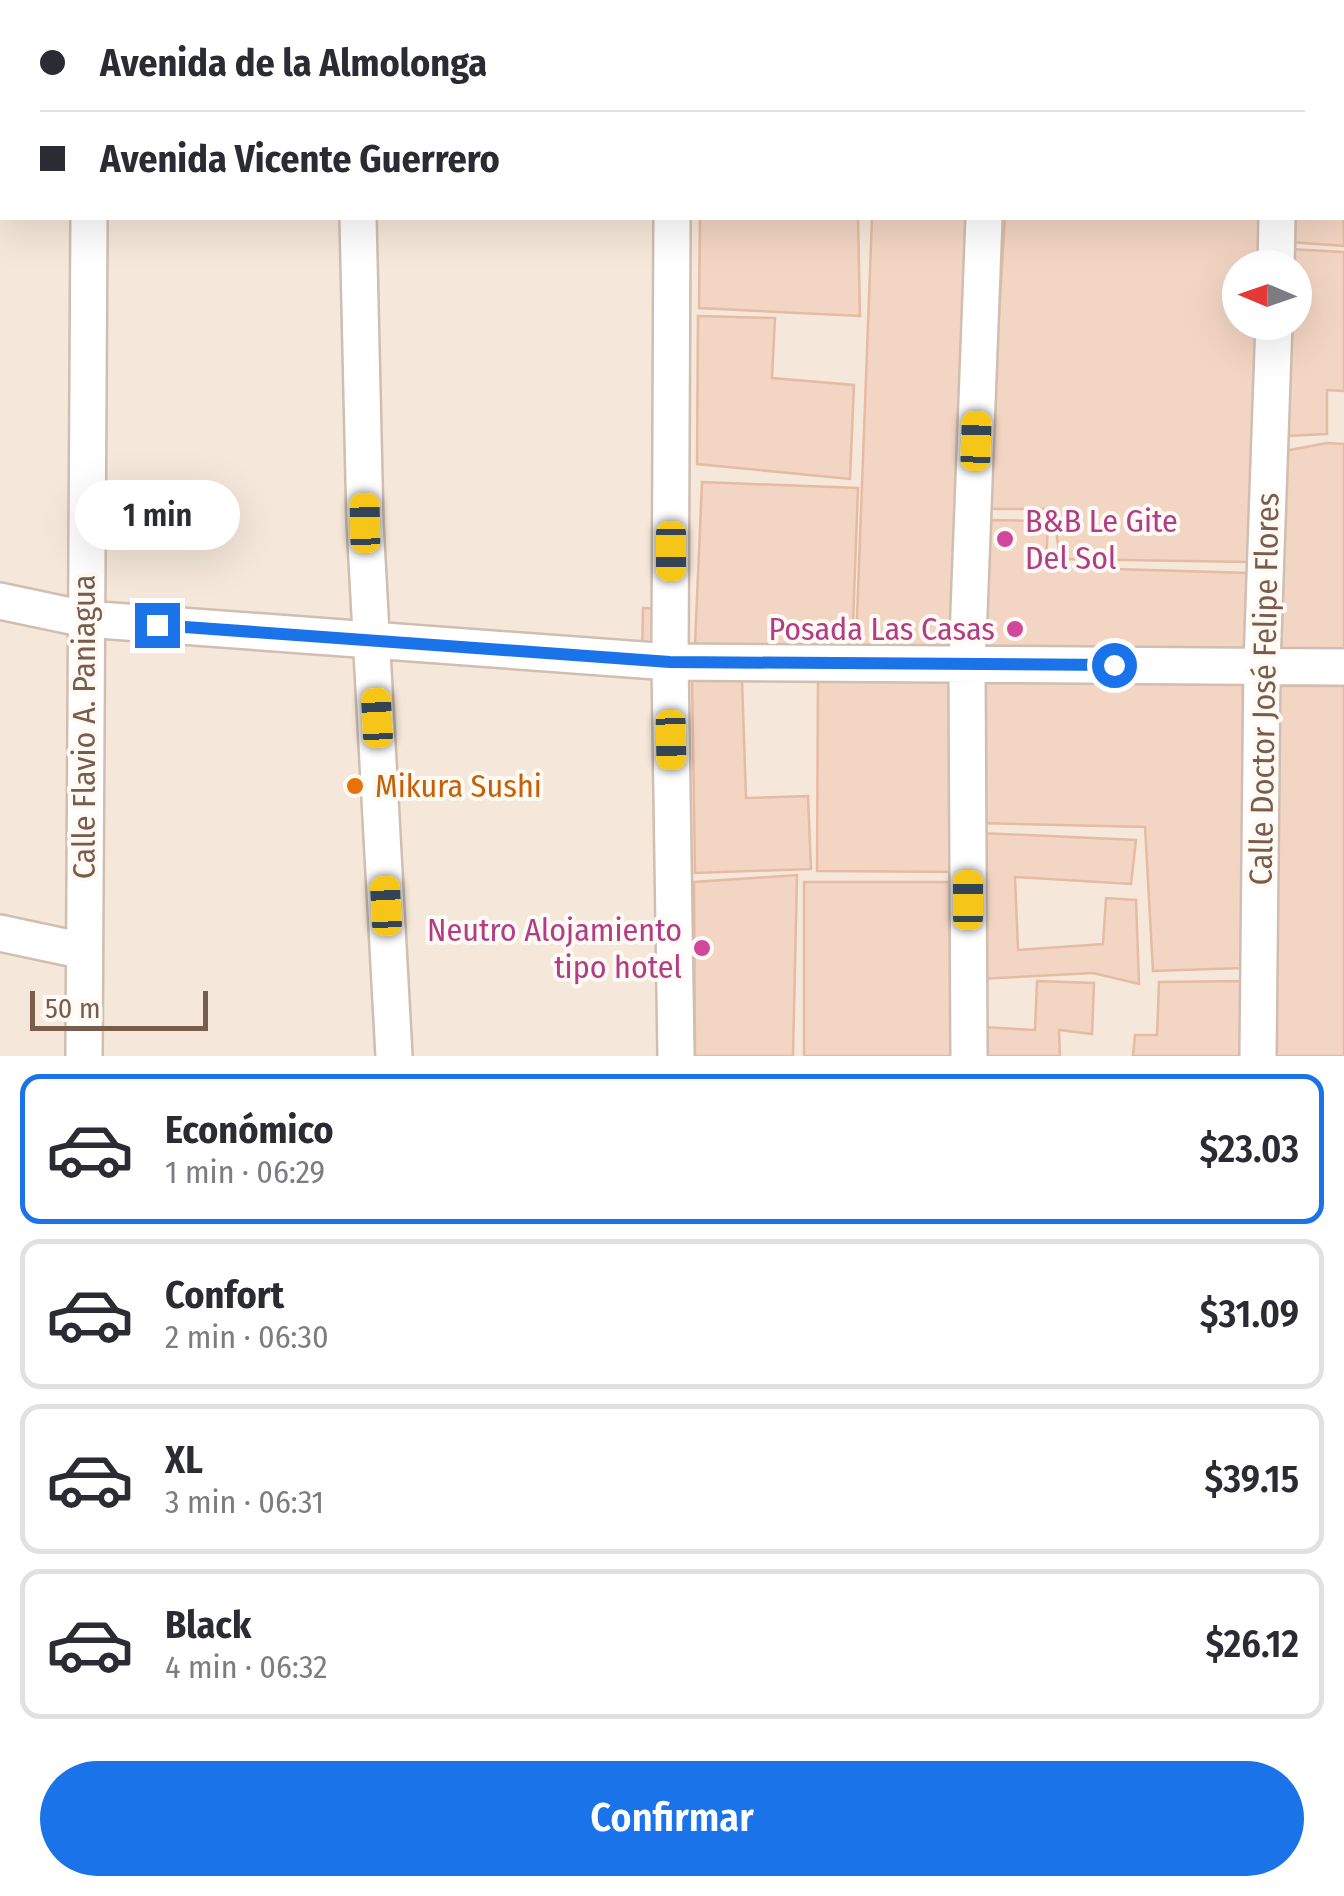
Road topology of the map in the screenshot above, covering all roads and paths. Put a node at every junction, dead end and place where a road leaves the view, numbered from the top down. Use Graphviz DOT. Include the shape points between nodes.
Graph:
graph roads {
  1 [pos="89,220"];
  2 [pos="358,220"];
  3 [pos="672,220"];
  4 [pos="984,220"];
  5 [pos="1278,220"];
  6 [pos="1277,250"];
  7 [pos="1273,340"];
  8 [pos="0,600"];
  9 [pos="84,619"];
  10 [pos="373,642"];
  11 [pos="670,662"];
  12 [pos="1262,664"];
  13 [pos="967,665"];
  14 [pos="1344,668"];
  15 [pos="0,933"];
  16 [pos="84,951"];
  17 [pos="84,1056"];
  18 [pos="394,1056"];
  19 [pos="676,1056"];
  20 [pos="969,1056"];
  21 [pos="1258,1056"];
  1 -- 9 [label="street, Calle Flavio A. Paniagua"];
  2 -- 10 [label="street"];
  3 -- 11 [label="street"];
  4 -- 13 [label="street"];
  5 -- 6 [label="street"];
  7 -- 12 [label="street, Calle Doctor José Felipe Flores"];
  8 -- 9 [label="street"];
  9 -- 10 [label="street"];
  9 -- 16 [label="street, Calle Flavio A. Paniagua"];
  10 -- 11 [label="street"];
  10 -- 18 [label="street"];
  11 -- 13 [label="street"];
  11 -- 19 [label="street"];
  12 -- 13 [label="street"];
  12 -- 14 [label="street"];
  12 -- 21 [label="street, Calle Doctor José Felipe Flores"];
  13 -- 20 [label="street"];
  15 -- 16 [label="street"];
  16 -- 17 [label="street, Calle Flavio A. Paniagua"];
}
